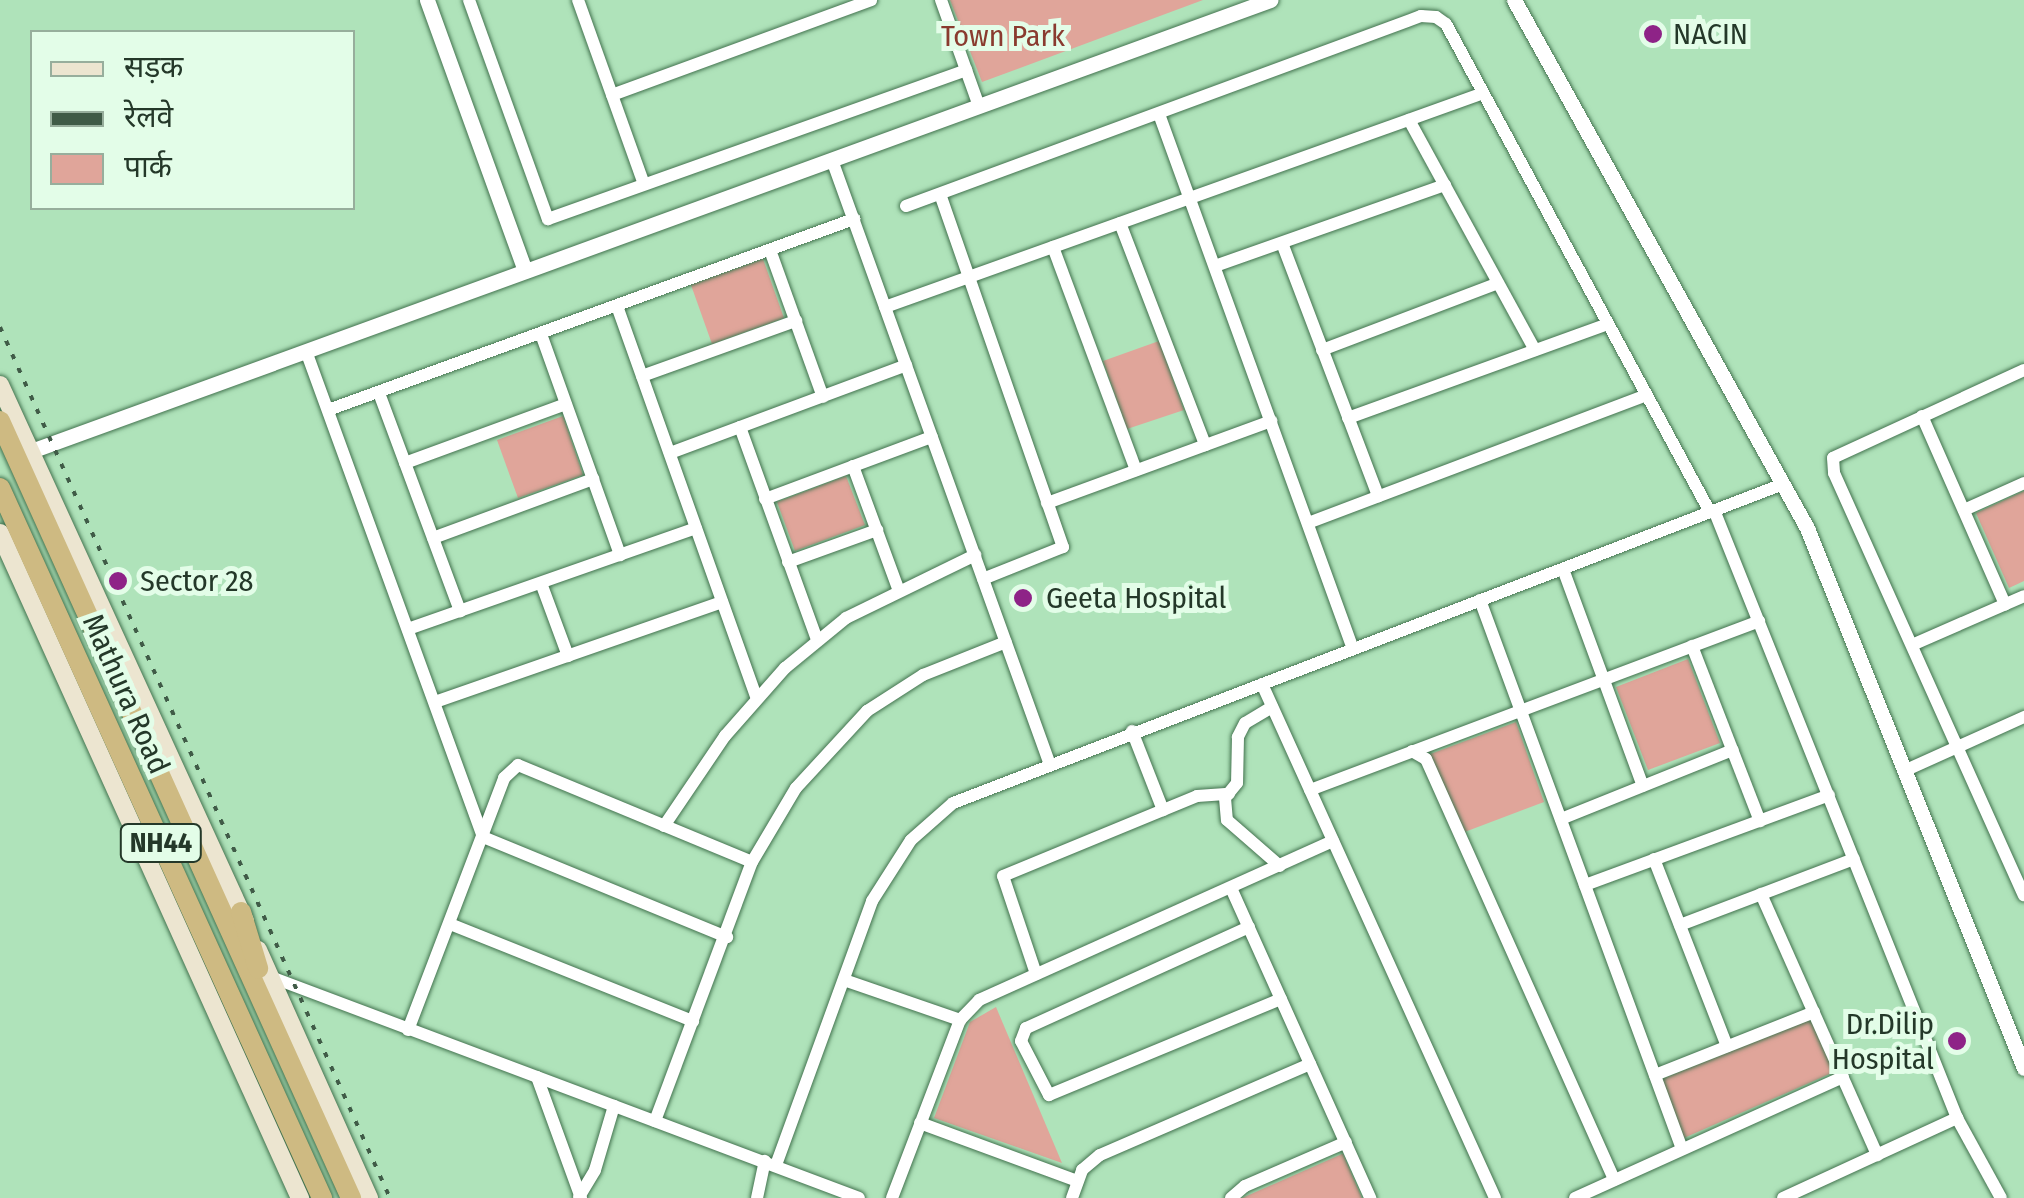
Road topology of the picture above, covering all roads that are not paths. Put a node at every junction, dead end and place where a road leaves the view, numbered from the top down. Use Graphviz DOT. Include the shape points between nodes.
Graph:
graph roads {
  1 [pos="427,0"];
  2 [pos="469,0"];
  3 [pos="578,0"];
  4 [pos="871,0"];
  5 [pos="941,0"];
  6 [pos="1270,0"];
  7 [pos="1514,0"];
  8 [pos="835,6"];
  9 [pos="966,70"];
  10 [pos="1481,94"];
  11 [pos="612,95"];
  12 [pos="979,106"];
  13 [pos="1160,114"];
  14 [pos="1409,120"];
  15 [pos="832,160"];
  16 [pos="644,184"];
  17 [pos="1445,186"];
  18 [pos="940,194"];
  19 [pos="1190,198"];
  20 [pos="906,206"];
  21 [pos="854,220"];
  22 [pos="1120,223"];
  23 [pos="1282,242"];
  24 [pos="1053,247"];
  25 [pos="770,250"];
  26 [pos="1215,266"];
  27 [pos="525,271"];
  28 [pos="969,278"];
  29 [pos="1498,283"];
  30 [pos="617,306"];
  31 [pos="886,308"];
  32 [pos="796,321"];
  33 [pos="1607,324"];
  34 [pos="541,334"];
  35 [pos="1322,350"];
  36 [pos="1535,350"];
  37 [pos="306,351"];
  38 [pos="906,366"];
  39 [pos="2024,370"];
  40 [pos="642,376"];
  41 [pos="0,385"];
  42 [pos="379,393"];
  43 [pos="1646,395"];
  44 [pos="823,396"];
  45 [pos="566,404"];
  46 [pos="328,410"];
  47 [pos="1922,416"];
  48 [pos="1348,418"];
  49 [pos="0,421"];
  50 [pos="1271,421"];
  51 [pos="740,428"];
  52 [pos="932,437"];
  53 [pos="1205,445"];
  54 [pos="31,451"];
  55 [pos="670,454"];
  56 [pos="406,464"];
  57 [pos="853,466"];
  58 [pos="1136,470"];
  59 [pos="593,479"];
  60 [pos="2024,483"];
  61 [pos="1782,484"];
  62 [pos="0,488"];
  63 [pos="1378,496"];
  64 [pos="766,499"];
  65 [pos="1047,502"];
  66 [pos="1964,510"];
  67 [pos="1712,511"];
  68 [pos="1308,523"];
  69 [pos="696,528"];
  70 [pos="877,530"];
  71 [pos="0,533"];
  72 [pos="433,538"];
  73 [pos="620,555"];
  74 [pos="975,556"];
  75 [pos="788,562"];
  76 [pos="1563,568"];
  77 [pos="983,579"];
  78 [pos="541,583"];
  79 [pos="899,590"];
  80 [pos="2024,596"];
  81 [pos="1480,600"];
  82 [pos="722,602"];
  83 [pos="2005,604"];
  84 [pos="460,611"];
  85 [pos="1759,621"];
  86 [pos="408,629"];
  87 [pos="817,640"];
  88 [pos="1006,642"];
  89 [pos="1912,645"];
  90 [pos="1692,646"];
  91 [pos="1353,649"];
  92 [pos="568,656"];
  93 [pos="1604,680"];
  94 [pos="1262,684"];
  95 [pos="756,697"];
  96 [pos="435,702"];
  97 [pos="1272,707"];
  98 [pos="1520,711"];
  99 [pos="2024,718"];
  100 [pos="1132,731"];
  101 [pos="1959,746"];
  102 [pos="1732,750"];
  103 [pos="1412,751"];
  104 [pos="1049,762"];
  105 [pos="1904,771"];
  106 [pos="1643,786"];
  107 [pos="1310,790"];
  108 [pos="1229,794"];
  109 [pos="1829,796"];
  110 [pos="1163,810"];
  111 [pos="1560,820"];
  112 [pos="1760,821"];
  113 [pos="664,826"];
  114 [pos="484,838"];
  115 [pos="1333,841"];
  116 [pos="1654,859"];
  117 [pos="1854,859"];
  118 [pos="752,862"];
  119 [pos="1280,866"];
  120 [pos="1585,885"];
  121 [pos="1232,888"];
  122 [pos="1762,894"];
  123 [pos="2024,895"];
  124 [pos="241,912"];
  125 [pos="450,924"];
  126 [pos="1680,925"];
  127 [pos="1249,926"];
  128 [pos="727,938"];
  129 [pos="1036,974"];
  130 [pos="271,978"];
  131 [pos="844,980"];
  132 [pos="1281,999"];
  133 [pos="1814,1012"];
  134 [pos="692,1020"];
  135 [pos="960,1020"];
  136 [pos="408,1030"];
  137 [pos="276,1034"];
  138 [pos="1728,1046"];
  139 [pos="1310,1064"];
  140 [pos="2024,1068"];
  141 [pos="1655,1075"];
  142 [pos="537,1077"];
  143 [pos="1842,1077"];
  144 [pos="614,1106"];
  145 [pos="1957,1118"];
  146 [pos="655,1120"];
  147 [pos="920,1124"];
  148 [pos="1346,1142"];
  149 [pos="1682,1149"];
  150 [pos="1877,1155"];
  151 [pos="770,1163"];
  152 [pos="1614,1180"];
  153 [pos="1078,1181"];
  154 [pos="579,1197"];
  155 [pos="300,1198"];
  156 [pos="322,1198"];
  157 [pos="350,1198"];
  158 [pos="369,1198"];
  159 [pos="756,1198"];
  160 [pos="859,1198"];
  161 [pos="892,1198"];
  162 [pos="1072,1198"];
  163 [pos="1231,1198"];
  164 [pos="1370,1198"];
  165 [pos="1495,1198"];
  166 [pos="1574,1198"];
  167 [pos="1784,1198"];
  168 [pos="2001,1198"];
  1 -- 27 [label="street"];
  2 -- 16 [label="street" via="548,219"];
  3 -- 11 [label="street"];
  4 -- 8 [label="street"];
  5 -- 9 [label="street"];
  6 -- 12 [label="street"];
  7 -- 61 [label="street"];
  8 -- 11 [label="street"];
  9 -- 12 [label="street"];
  9 -- 16 [label="street"];
  10 -- 13 [label="street" via="1446,24 1421,16"];
  10 -- 14 [label="street"];
  10 -- 33 [label="street"];
  11 -- 16 [label="street"];
  12 -- 15 [label="street"];
  13 -- 18 [label="street"];
  13 -- 19 [label="street"];
  14 -- 17 [label="street"];
  14 -- 19 [label="street"];
  15 -- 21 [label="street"];
  15 -- 27 [label="street"];
  17 -- 23 [label="street"];
  17 -- 29 [label="street"];
  18 -- 20 [label="street"];
  18 -- 28 [label="street"];
  19 -- 22 [label="street"];
  19 -- 26 [label="street"];
  21 -- 25 [label="street"];
  21 -- 31 [label="street"];
  22 -- 24 [label="street"];
  22 -- 53 [label="street"];
  23 -- 26 [label="street"];
  23 -- 35 [label="street"];
  24 -- 28 [label="street"];
  24 -- 58 [label="street"];
  25 -- 30 [label="street"];
  25 -- 32 [label="street"];
  26 -- 50 [label="street"];
  27 -- 37 [label="street"];
  28 -- 31 [label="street"];
  28 -- 65 [label="street"];
  29 -- 35 [label="street"];
  29 -- 36 [label="street"];
  30 -- 34 [label="street"];
  30 -- 40 [label="street"];
  31 -- 38 [label="street"];
  32 -- 40 [label="street"];
  32 -- 44 [label="street"];
  33 -- 36 [label="street"];
  33 -- 43 [label="street"];
  34 -- 42 [label="street"];
  34 -- 45 [label="street"];
  35 -- 48 [label="street"];
  36 -- 48 [label="street"];
  37 -- 46 [label="street"];
  37 -- 54 [label="street"];
  38 -- 44 [label="street"];
  38 -- 52 [label="street"];
  39 -- 47 [label="street"];
  40 -- 55 [label="street"];
  41 -- 54 [label="main road"];
  42 -- 46 [label="street"];
  42 -- 56 [label="street"];
  43 -- 63 [label="street"];
  43 -- 67 [label="street"];
  44 -- 51 [label="street"];
  45 -- 56 [label="street"];
  45 -- 59 [label="street"];
  46 -- 86 [label="street"];
  47 -- 66 [label="street"];
  47 -- 89 [label="street" via="1833,458 1834,474"];
  48 -- 63 [label="street"];
  49 -- 137 [label="highway, NH44"];
  50 -- 53 [label="street"];
  50 -- 68 [label="street"];
  51 -- 55 [label="street"];
  51 -- 64 [label="street"];
  52 -- 57 [label="street"];
  52 -- 74 [label="street"];
  53 -- 58 [label="street"];
  54 -- 124 [label="main road"];
  55 -- 69 [label="street"];
  56 -- 72 [label="street"];
  57 -- 64 [label="street"];
  57 -- 70 [label="street"];
  58 -- 65 [label="street"];
  59 -- 72 [label="street"];
  59 -- 73 [label="street"];
  60 -- 66 [label="street"];
  61 -- 67 [label="street"];
  61 -- 105 [label="street" via="1807,528"];
  62 -- 156 [label="highway, Mathura Road / NH44"];
  63 -- 68 [label="street"];
  64 -- 75 [label="street"];
  65 -- 77 [label="street" via="1063,547"];
  66 -- 83 [label="street"];
  67 -- 76 [label="street"];
  67 -- 85 [label="street"];
  68 -- 91 [label="street"];
  69 -- 73 [label="street"];
  69 -- 82 [label="street"];
  70 -- 75 [label="street"];
  70 -- 79 [label="street"];
  71 -- 155 [label="main road"];
  72 -- 84 [label="street"];
  73 -- 78 [label="street"];
  74 -- 77 [label="street"];
  74 -- 79 [label="street"];
  75 -- 87 [label="street"];
  76 -- 81 [label="street"];
  76 -- 93 [label="street"];
  77 -- 88 [label="street"];
  78 -- 84 [label="street"];
  78 -- 92 [label="street"];
  79 -- 87 [label="street"];
  80 -- 83 [label="street"];
  81 -- 91 [label="street"];
  81 -- 98 [label="street"];
  82 -- 92 [label="street"];
  82 -- 95 [label="street"];
  83 -- 89 [label="street"];
  84 -- 86 [label="street"];
  85 -- 90 [label="street"];
  85 -- 109 [label="street"];
  86 -- 96 [label="street"];
  87 -- 95 [label="street"];
  88 -- 104 [label="street"];
  88 -- 118 [label="street" via="923,675 843,730 796,788"];
  89 -- 101 [label="street"];
  90 -- 93 [label="street"];
  90 -- 102 [label="street"];
  91 -- 94 [label="street"];
  92 -- 96 [label="street"];
  93 -- 98 [label="street"];
  93 -- 106 [label="street"];
  94 -- 97 [label="street"];
  94 -- 100 [label="street"];
  95 -- 113 [label="street"];
  96 -- 114 [label="street"];
  97 -- 107 [label="street"];
  97 -- 108 [label="street" via="1245,723 1238,737 1238,783"];
  98 -- 103 [label="street"];
  98 -- 111 [label="street"];
  99 -- 101 [label="street"];
  100 -- 104 [label="street"];
  100 -- 110 [label="street"];
  101 -- 105 [label="street"];
  101 -- 123 [label="street"];
  102 -- 106 [label="street"];
  102 -- 112 [label="street"];
  103 -- 107 [label="street"];
  103 -- 152 [label="street" via="1426,760"];
  104 -- 131 [label="street" via="972,792 926,822 872,901"];
  105 -- 140 [label="street"];
  106 -- 111 [label="street"];
  107 -- 115 [label="street"];
  108 -- 110 [label="street" via="1197,796"];
  108 -- 119 [label="street" via="1227,820"];
  109 -- 112 [label="street"];
  109 -- 117 [label="street"];
  110 -- 129 [label="street" via="1003,876"];
  111 -- 120 [label="street"];
  112 -- 116 [label="street"];
  113 -- 114 [label="street" via="518,765 504,778"];
  113 -- 118 [label="street"];
  114 -- 125 [label="street"];
  114 -- 128 [label="street"];
  115 -- 119 [label="street"];
  115 -- 165 [label="street"];
  116 -- 120 [label="street"];
  116 -- 126 [label="street"];
  117 -- 122 [label="street"];
  117 -- 145 [label="street"];
  118 -- 128 [label="street"];
  119 -- 121 [label="street"];
  120 -- 141 [label="street"];
  121 -- 127 [label="street"];
  121 -- 129 [label="street"];
  122 -- 126 [label="street"];
  122 -- 133 [label="street"];
  124 -- 130 [label="main road"];
  124 -- 137 [label="highway"];
  125 -- 134 [label="street"];
  125 -- 136 [label="street"];
  126 -- 138 [label="street"];
  127 -- 132 [label="street"];
  127 -- 132 [label="street" via="1026,1028 1020,1041 1049,1095"];
  128 -- 134 [label="street"];
  129 -- 135 [label="street" via="978,1000"];
  130 -- 136 [label="street"];
  130 -- 158 [label="main road"];
  131 -- 135 [label="street"];
  131 -- 151 [label="street"];
  132 -- 139 [label="street"];
  133 -- 138 [label="street"];
  133 -- 143 [label="street"];
  134 -- 146 [label="street"];
  135 -- 147 [label="street"];
  136 -- 142 [label="street"];
  137 -- 157 [label="highway, NH44"];
  138 -- 141 [label="street"];
  139 -- 148 [label="street"];
  139 -- 153 [label="street" via="1100,1155"];
  141 -- 149 [label="street"];
  142 -- 144 [label="street"];
  142 -- 154 [label="street"];
  143 -- 149 [label="street"];
  143 -- 150 [label="street"];
  144 -- 146 [label="street"];
  144 -- 154 [label="street" via="596,1170"];
  145 -- 150 [label="street"];
  145 -- 168 [label="street"];
  146 -- 151 [label="street"];
  147 -- 153 [label="street"];
  147 -- 161 [label="street"];
  148 -- 163 [label="street"];
  148 -- 164 [label="street"];
  149 -- 152 [label="street"];
  150 -- 167 [label="street"];
  151 -- 159 [label="street"];
  151 -- 160 [label="street"];
  152 -- 166 [label="street"];
  153 -- 162 [label="street"];
}
